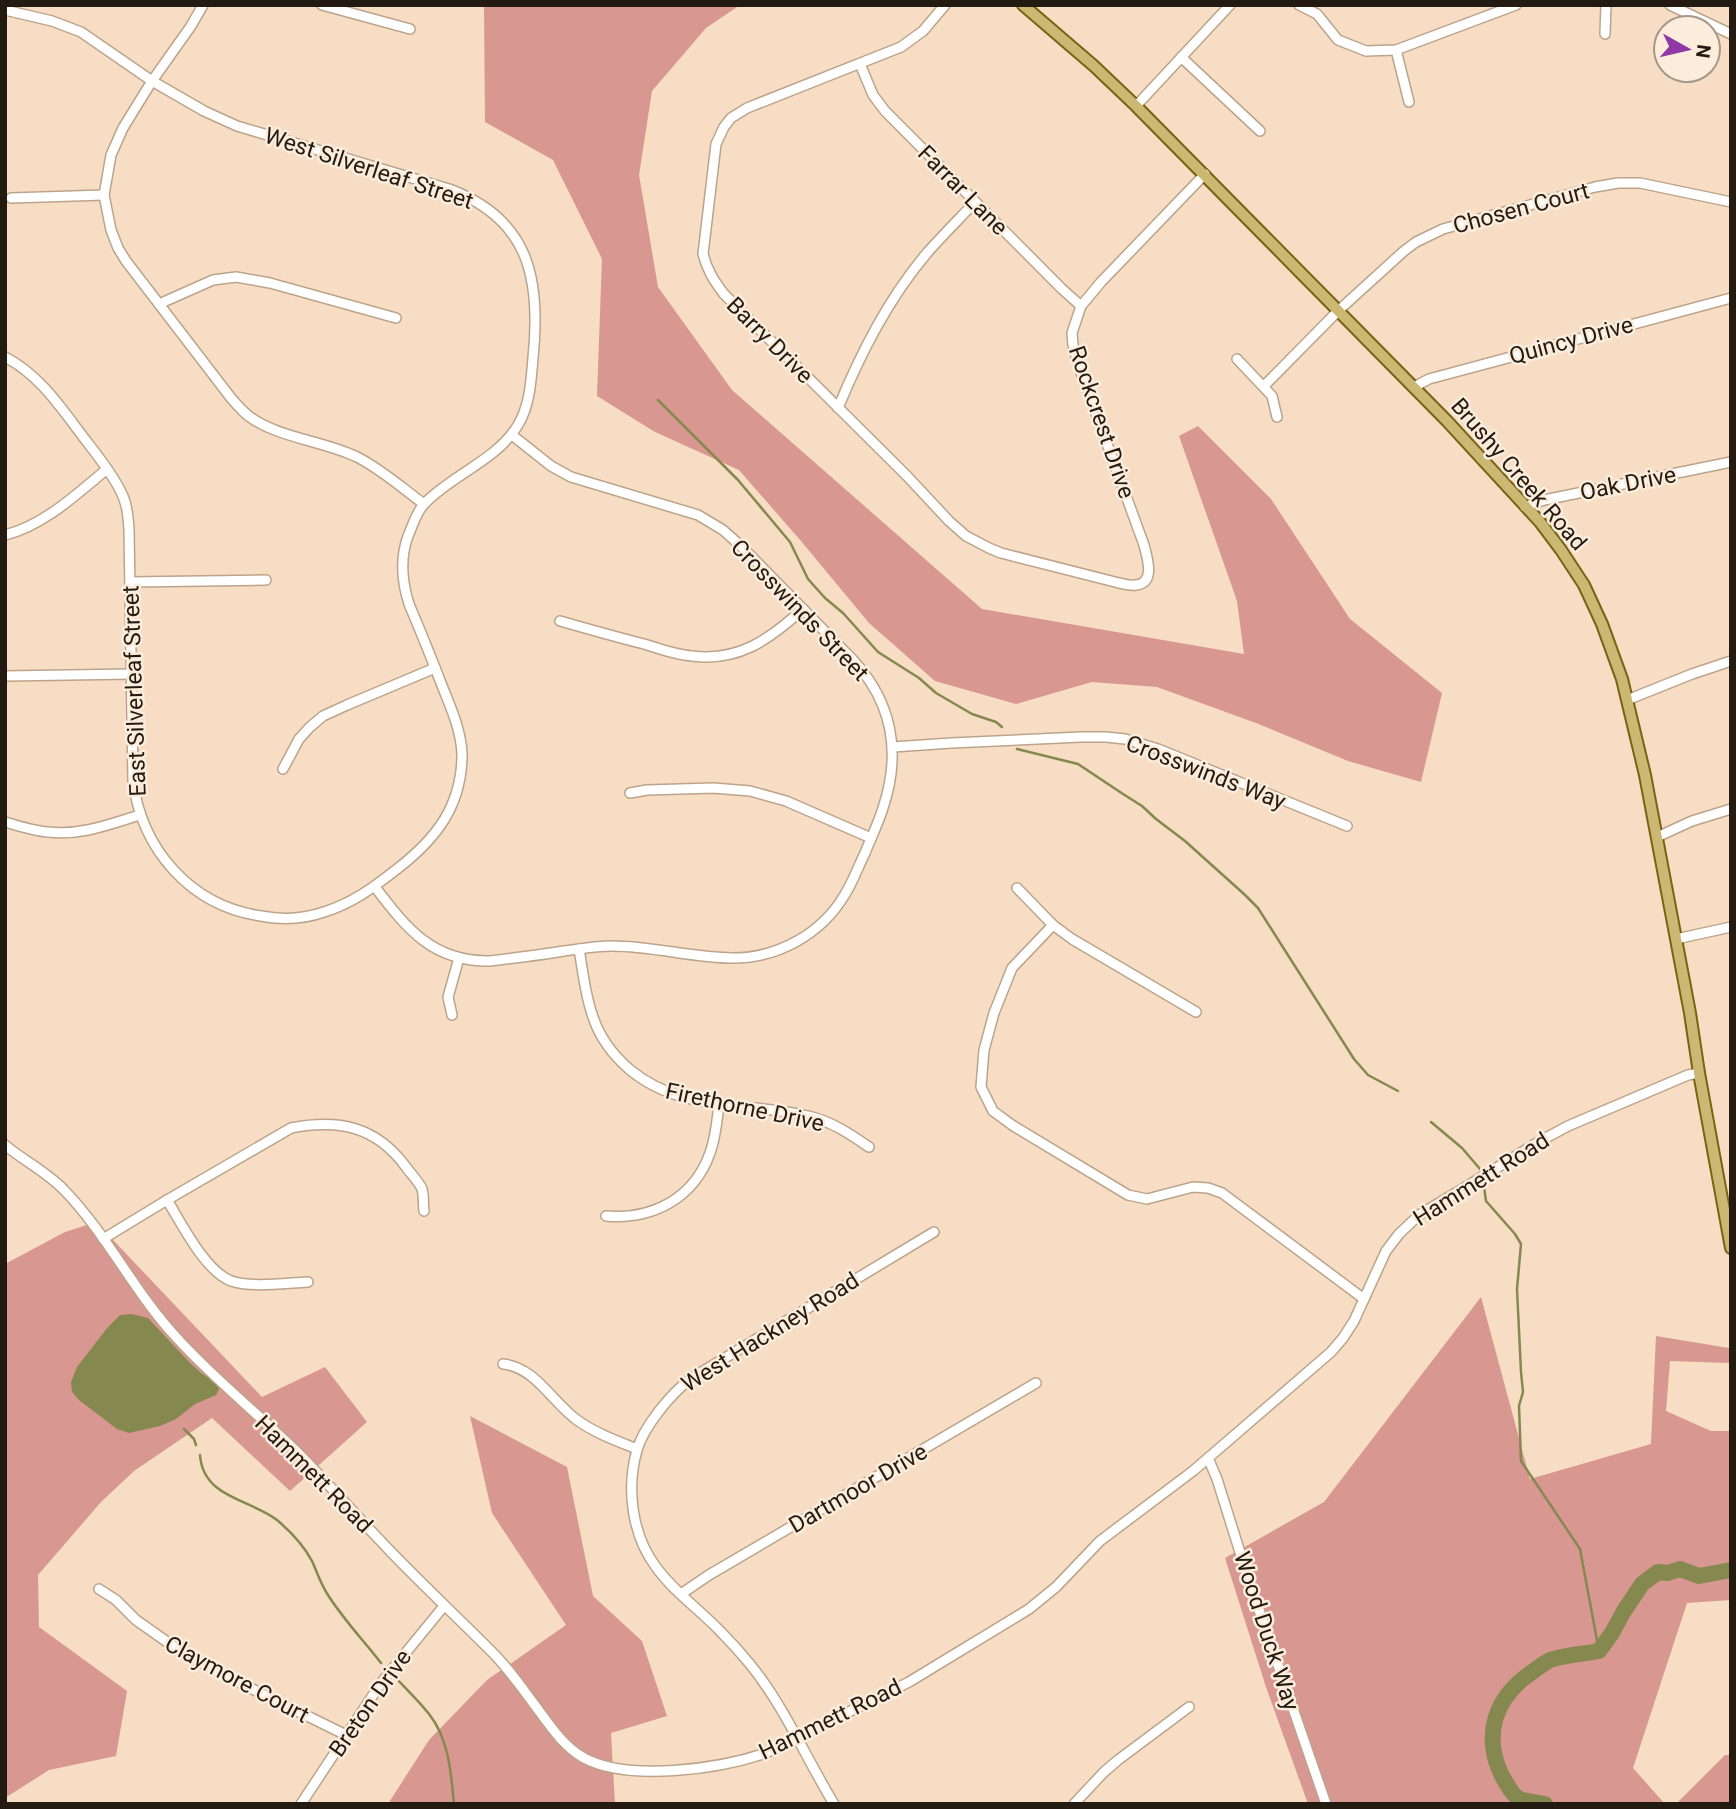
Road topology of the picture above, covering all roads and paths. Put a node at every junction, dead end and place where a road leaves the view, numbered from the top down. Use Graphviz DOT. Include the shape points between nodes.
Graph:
graph roads {
  1 [pos="203,5"];
  2 [pos="322,5"];
  3 [pos="946,5"];
  4 [pos="1023,5"];
  5 [pos="1230,5"];
  6 [pos="1299,5"];
  7 [pos="1516,5"];
  8 [pos="1606,5"];
  9 [pos="1670,5"];
  10 [pos="5,10"];
  11 [pos="410,29"];
  12 [pos="1605,34"];
  13 [pos="1731,34"];
  14 [pos="1395,50"];
  15 [pos="1181,57"];
  16 [pos="860,64"];
  17 [pos="152,81"];
  18 [pos="1409,102"];
  19 [pos="1136,106"];
  20 [pos="1259,131"];
  21 [pos="1205,174"];
  22 [pos="104,195"];
  23 [pos="11,198"];
  24 [pos="975,202"];
  25 [pos="1731,202"];
  26 [pos="1731,298"];
  27 [pos="159,304"];
  28 [pos="1081,306"];
  29 [pos="1338,311"];
  30 [pos="396,318"];
  31 [pos="5,357"];
  32 [pos="1237,359"];
  33 [pos="1264,386"];
  34 [pos="1414,387"];
  35 [pos="838,408"];
  36 [pos="1277,417"];
  37 [pos="512,435"];
  38 [pos="1731,462"];
  39 [pos="107,469"];
  40 [pos="424,504"];
  41 [pos="1525,507"];
  42 [pos="5,535"];
  43 [pos="1146,551"];
  44 [pos="265,580"];
  45 [pos="130,582"];
  46 [pos="803,609"];
  47 [pos="560,621"];
  48 [pos="1731,661"];
  49 [pos="435,668"];
  50 [pos="131,674"];
  51 [pos="5,676"];
  52 [pos="1627,700"];
  53 [pos="893,747"];
  54 [pos="282,769"];
  55 [pos="630,793"];
  56 [pos="1731,809"];
  57 [pos="140,815"];
  58 [pos="5,822"];
  59 [pos="1347,826"];
  60 [pos="1657,837"];
  61 [pos="871,838"];
  62 [pos="375,887"];
  63 [pos="1017,888"];
  64 [pos="1053,925"];
  65 [pos="1731,927"];
  66 [pos="1676,939"];
  67 [pos="579,949"];
  68 [pos="459,958"];
  69 [pos="1196,1012"];
  70 [pos="452,1015"];
  71 [pos="1699,1073"];
  72 [pos="719,1104"];
  73 [pos="5,1145"];
  74 [pos="869,1147"];
  75 [pos="167,1200"];
  76 [pos="424,1211"];
  77 [pos="606,1216"];
  78 [pos="934,1232"];
  79 [pos="103,1239"];
  80 [pos="1731,1248"];
  81 [pos="308,1282"];
  82 [pos="1364,1299"];
  83 [pos="503,1364"];
  84 [pos="1036,1383"];
  85 [pos="637,1449"];
  86 [pos="1208,1458"];
  87 [pos="99,1589"];
  88 [pos="681,1594"];
  89 [pos="444,1606"];
  90 [pos="1189,1707"];
  91 [pos="346,1735"];
  92 [pos="797,1738"];
  93 [pos="301,1804"];
  94 [pos="834,1804"];
  95 [pos="1074,1804"];
  96 [pos="1326,1804"];
  1 -- 17 [label="street"];
  2 -- 11 [label="street"];
  3 -- 16 [label="street, Barry Drive" via="912,40"];
  4 -- 19 [label="main road, Brushy Creek Road"];
  5 -- 15 [label="street"];
  6 -- 14 [label="street" via="1317,14 1338,40 1366,51"];
  7 -- 14 [label="street"];
  8 -- 12 [label="street"];
  9 -- 13 [label="street"];
  10 -- 17 [label="street, West Silverleaf Street" via="71,27"];
  14 -- 18 [label="street"];
  15 -- 19 [label="street"];
  15 -- 20 [label="street"];
  16 -- 24 [label="street, Farrar Lane" via="880,106"];
  16 -- 35 [label="street, Barry Drive" via="755,103 724,127 716,144 703,248 708,270 724,294"];
  17 -- 22 [label="street" via="115,143"];
  17 -- 37 [label="street, West Silverleaf Street" via="237,126 449,189 498,216 526,258 536,297 530,393"];
  19 -- 21 [label="main road, Brushy Creek Road"];
  21 -- 28 [label="street, Rockcrest Drive"];
  21 -- 29 [label="main road, Brushy Creek Road"];
  22 -- 23 [label="street"];
  22 -- 27 [label="street" via="118,248"];
  24 -- 28 [label="street, Farrar Lane"];
  24 -- 35 [label="street" via="909,277 870,339"];
  25 -- 29 [label="street, Chosen Court" via="1654,185 1618,183 1460,223 1416,242"];
  26 -- 34 [label="street, Quincy Drive" via="1429,379"];
  27 -- 30 [label="street" via="213,280 236,277"];
  27 -- 40 [label="street" via="250,418 356,457"];
  28 -- 43 [label="street, Rockcrest Drive" via="1073,327 1074,352"];
  29 -- 33 [label="street, Chosen Court"];
  29 -- 34 [label="main road, Brushy Creek Road"];
  31 -- 39 [label="street, East Silverleaf Street" via="37,379"];
  32 -- 33 [label="street"];
  33 -- 36 [label="street" via="1274,399"];
  34 -- 41 [label="main road, Brushy Creek Road"];
  35 -- 43 [label="street, Barry Drive" via="949,521 989,548 1134,586 1145,581 1149,569"];
  37 -- 40 [label="street, West Silverleaf Street"];
  37 -- 46 [label="street, Crosswinds Street" via="571,477 712,522"];
  38 -- 41 [label="street, Oak Drive"];
  39 -- 42 [label="street" via="36,524"];
  39 -- 45 [label="street, East Silverleaf Street" via="124,498"];
  40 -- 49 [label="street, East Silverleaf Street" via="405,544 403,576 409,604"];
  41 -- 52 [label="main road, Brushy Creek Road" via="1584,585"];
  44 -- 45 [label="street"];
  45 -- 50 [label="street, East Silverleaf Street"];
  46 -- 47 [label="street" via="758,644 711,657 681,654"];
  46 -- 53 [label="street, Crosswinds Street" via="868,678"];
  48 -- 52 [label="street"];
  49 -- 54 [label="street" via="323,716 299,739"];
  49 -- 62 [label="street, East Silverleaf Street" via="460,737 457,791 430,840"];
  50 -- 51 [label="street"];
  50 -- 57 [label="street, East Silverleaf Street" via="133,780"];
  52 -- 60 [label="main road, Brushy Creek Road"];
  53 -- 59 [label="street, Crosswinds Way" via="1125,739"];
  53 -- 61 [label="street, Crosswinds Street" via="887,795"];
  55 -- 61 [label="street" via="713,788 750,791 786,801"];
  56 -- 60 [label="street"];
  57 -- 58 [label="street" via="74,833"];
  57 -- 62 [label="street, East Silverleaf Street" via="154,845 175,873 203,895 235,911 272,918 307,916 346,904"];
  60 -- 66 [label="main road, Brushy Creek Road"];
  61 -- 67 [label="street, Crosswinds Street" via="834,911 810,933 779,950 733,958 626,946"];
  62 -- 68 [label="street, Crosswinds Street" via="419,939"];
  63 -- 64 [label="street"];
  64 -- 69 [label="street"];
  64 -- 82 [label="street" via="1012,968 995,1013 984,1050 981,1087 993,1111 1128,1195 1147,1199 1193,1186 1222,1193"];
  65 -- 66 [label="street"];
  66 -- 71 [label="main road, Brushy Creek Road"];
  67 -- 68 [label="street, Crosswinds Street" via="490,961"];
  67 -- 72 [label="street, Firethorne Drive" via="593,1017 615,1056 660,1090"];
  68 -- 70 [label="street" via="448,997"];
  71 -- 80 [label="main road, Brushy Creek Road"];
  71 -- 82 [label="street, Hammett Road" via="1568,1126 1428,1208 1391,1243"];
  72 -- 74 [label="street, Firethorne Drive" via="817,1118"];
  72 -- 77 [label="street" via="710,1153 686,1189 650,1212 626,1218"];
  73 -- 79 [label="street, Hammett Road" via="65,1191"];
  75 -- 76 [label="street" via="291,1128 334,1124 382,1140 422,1188"];
  75 -- 79 [label="street"];
  75 -- 81 [label="street" via="219,1275 251,1284"];
  78 -- 85 [label="street, West Hackney Road" via="690,1379 663,1405"];
  79 -- 89 [label="street, Hammett Road" via="175,1337 297,1452"];
  82 -- 86 [label="street, Hammett Road" via="1331,1352"];
  83 -- 85 [label="street" via="529,1375 585,1426"];
  84 -- 88 [label="street, Dartmoor Drive"];
  85 -- 88 [label="street, West Hackney Road" via="632,1494 637,1530 654,1565"];
  86 -- 92 [label="street, Hammett Road" via="1100,1541 1029,1609 909,1682"];
  86 -- 96 [label="street, Wood Duck Way"];
  87 -- 91 [label="street, Claymore Court" via="180,1651"];
  88 -- 92 [label="street, West Hackney Road" via="750,1664"];
  89 -- 91 [label="street, Breton Drive" via="381,1683"];
  89 -- 92 [label="street, Hammett Road" via="504,1664 560,1738 593,1762 639,1770 685,1769 748,1759"];
  90 -- 95 [label="street" via="1118,1759"];
  91 -- 93 [label="street, Breton Drive"];
  92 -- 94 [label="street, West Hackney Road"];
}
